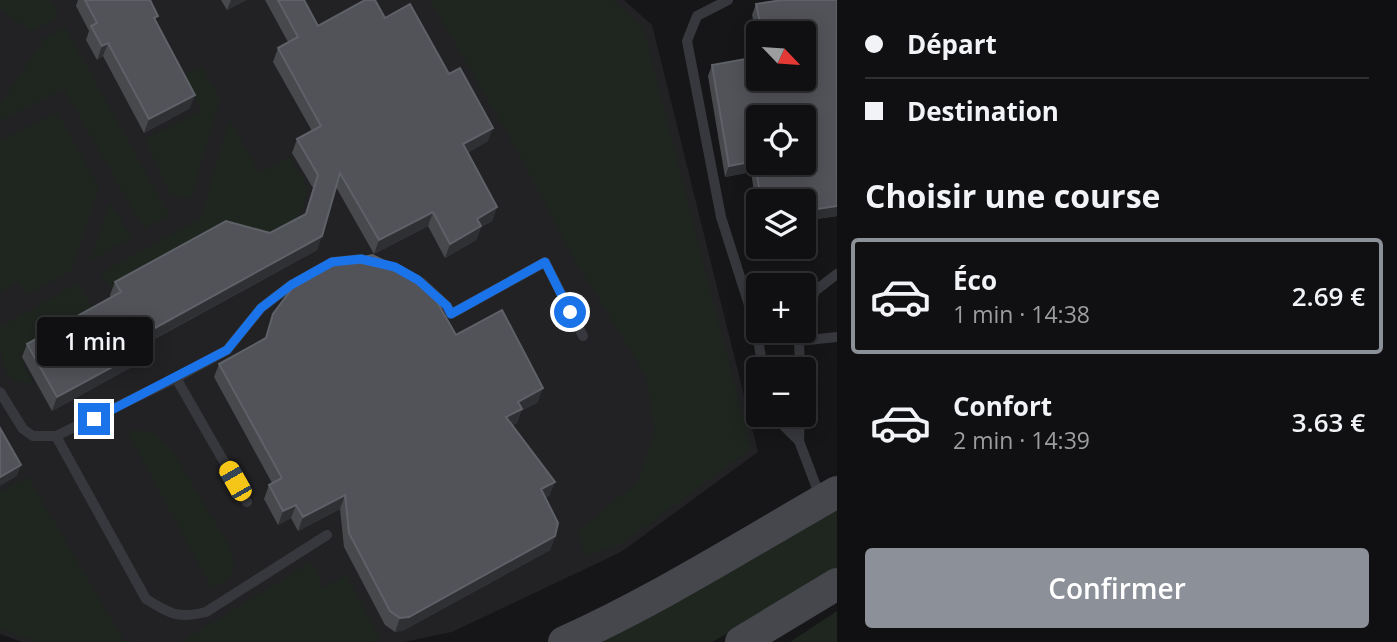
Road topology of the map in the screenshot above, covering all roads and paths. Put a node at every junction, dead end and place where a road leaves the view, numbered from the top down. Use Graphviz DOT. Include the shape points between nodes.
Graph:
graph roads {
  1 [pos="728,0"];
  2 [pos="383,264"];
  3 [pos="407,273"];
  4 [pos="837,274"];
  5 [pos="816,290"];
  6 [pos="816,335"];
  7 [pos="583,336"];
  8 [pos="837,337"];
  9 [pos="761,357"];
  10 [pos="176,378"];
  11 [pos="0,393"];
  12 [pos="785,427"];
  13 [pos="800,427"];
  14 [pos="56,436"];
  15 [pos="799,441"];
  16 [pos="829,497"];
  17 [pos="247,502"];
  18 [pos="327,535"];
  19 [pos="837,584"];
  20 [pos="564,642"];
  21 [pos="741,642"];
  1 -- 9 [label="lane" via="697,16 687,41 721,218"];
  2 -- 10 [label="lane" via="361,259 332,262 261,308 227,350"];
  3 -- 7 [label="lane" via="451,314 545,262"];
  4 -- 5 [label="lane"];
  6 -- 8 [label="lane"];
  10 -- 14 [label="lane"];
  10 -- 17 [label="lane"];
  11 -- 14 [label="lane" via="23,429 33,436"];
  12 -- 15 [label="lane"];
  13 -- 15 [label="lane"];
  14 -- 18 [label="lane" via="146,599 168,613 186,617 206,612"];
  15 -- 16 [label="lane"];
  16 -- 20 [label="main road"];
  19 -- 21 [label="main road"];
}
